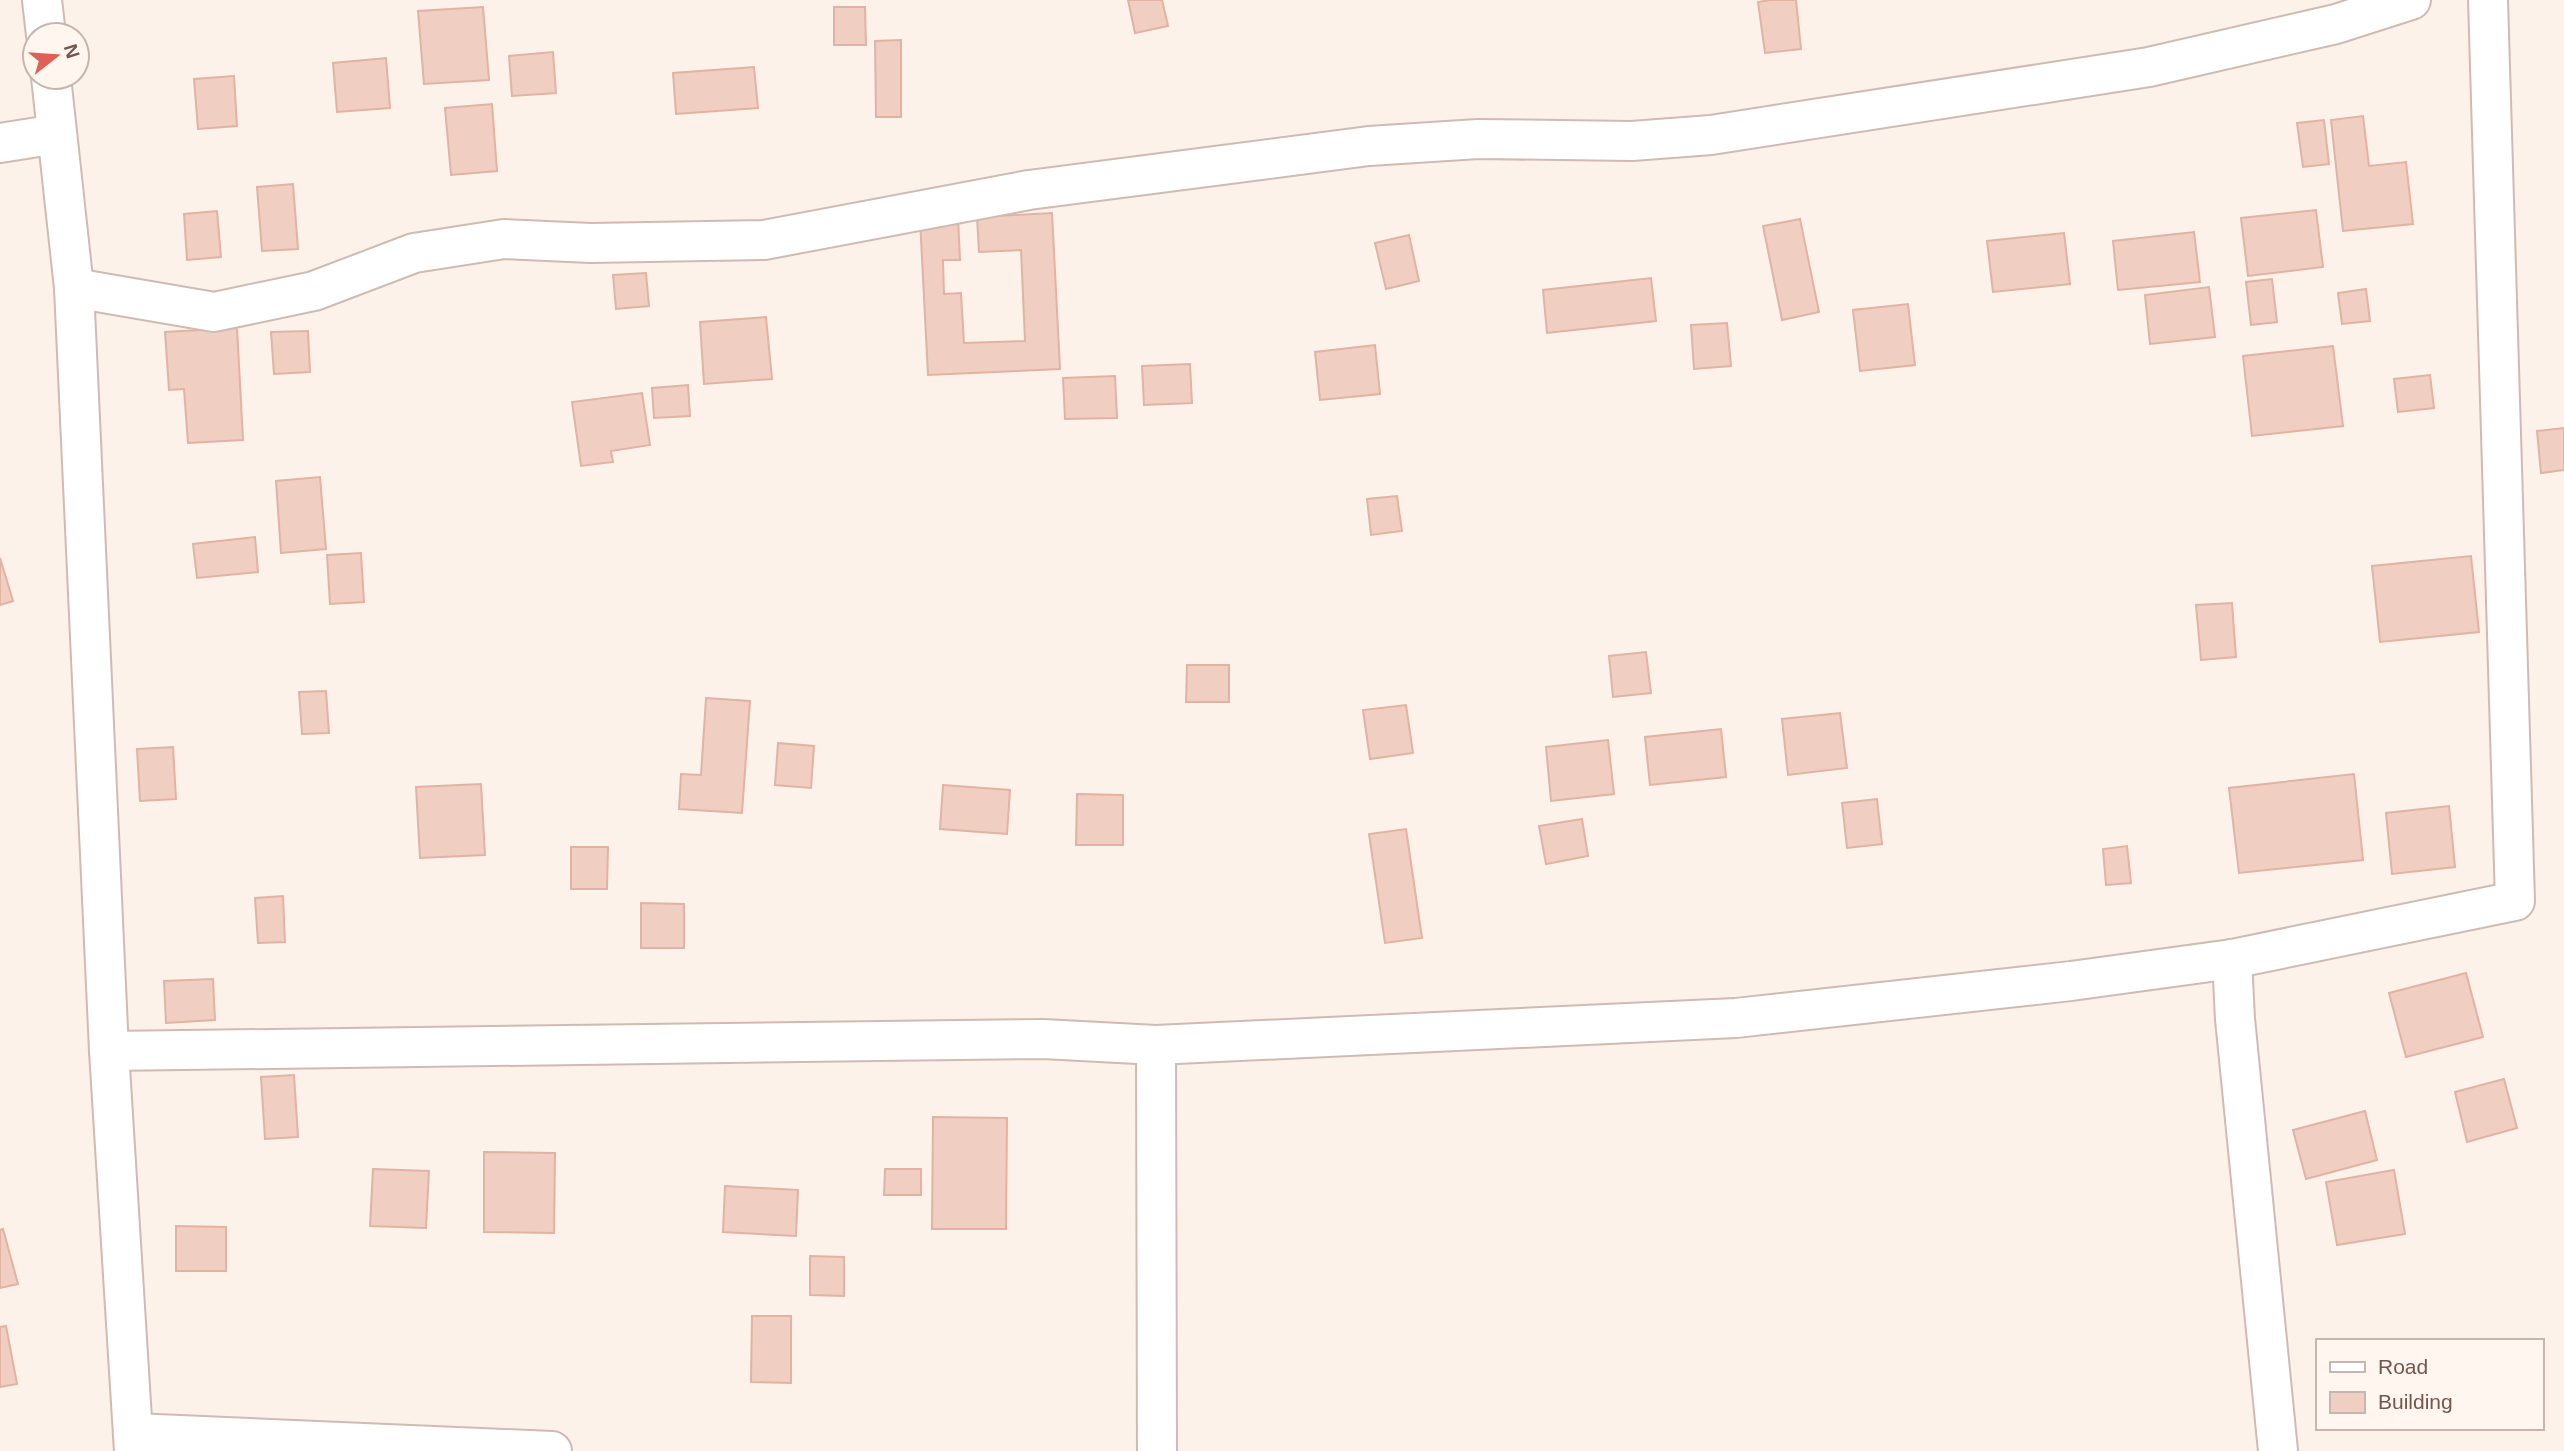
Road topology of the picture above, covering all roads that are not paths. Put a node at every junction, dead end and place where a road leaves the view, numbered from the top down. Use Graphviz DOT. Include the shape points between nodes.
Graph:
graph roads {
  1 [pos="42,0"];
  2 [pos="2411,0"];
  3 [pos="2488,0"];
  4 [pos="2336,12"];
  5 [pos="44,21"];
  6 [pos="52,91"];
  7 [pos="57,134"];
  8 [pos="0,143"];
  9 [pos="74,288"];
  10 [pos="2232,959"];
  11 [pos="1156,1045"];
  12 [pos="108,1051"];
  13 [pos="134,1442"];
  14 [pos="552,1451"];
  15 [pos="1157,1451"];
  16 [pos="2278,1451"];
  1 -- 5 [label="street"];
  2 -- 4 [label="street"];
  3 -- 10 [label="street" via="2515,901"];
  4 -- 9 [label="street" via="2150,68 1711,135 1369,146 1029,190 764,240 591,243 504,239 414,253 314,291 214,312"];
  6 -- 7 [label="street"];
  7 -- 8 [label="street"];
  7 -- 9 [label="street"];
  9 -- 12 [label="street"];
  10 -- 11 [label="street" via="1736,1018"];
  10 -- 16 [label="street"];
  11 -- 12 [label="street" via="1043,1039"];
  11 -- 15 [label="street"];
  12 -- 13 [label="street"];
  13 -- 14 [label="street"];
}
